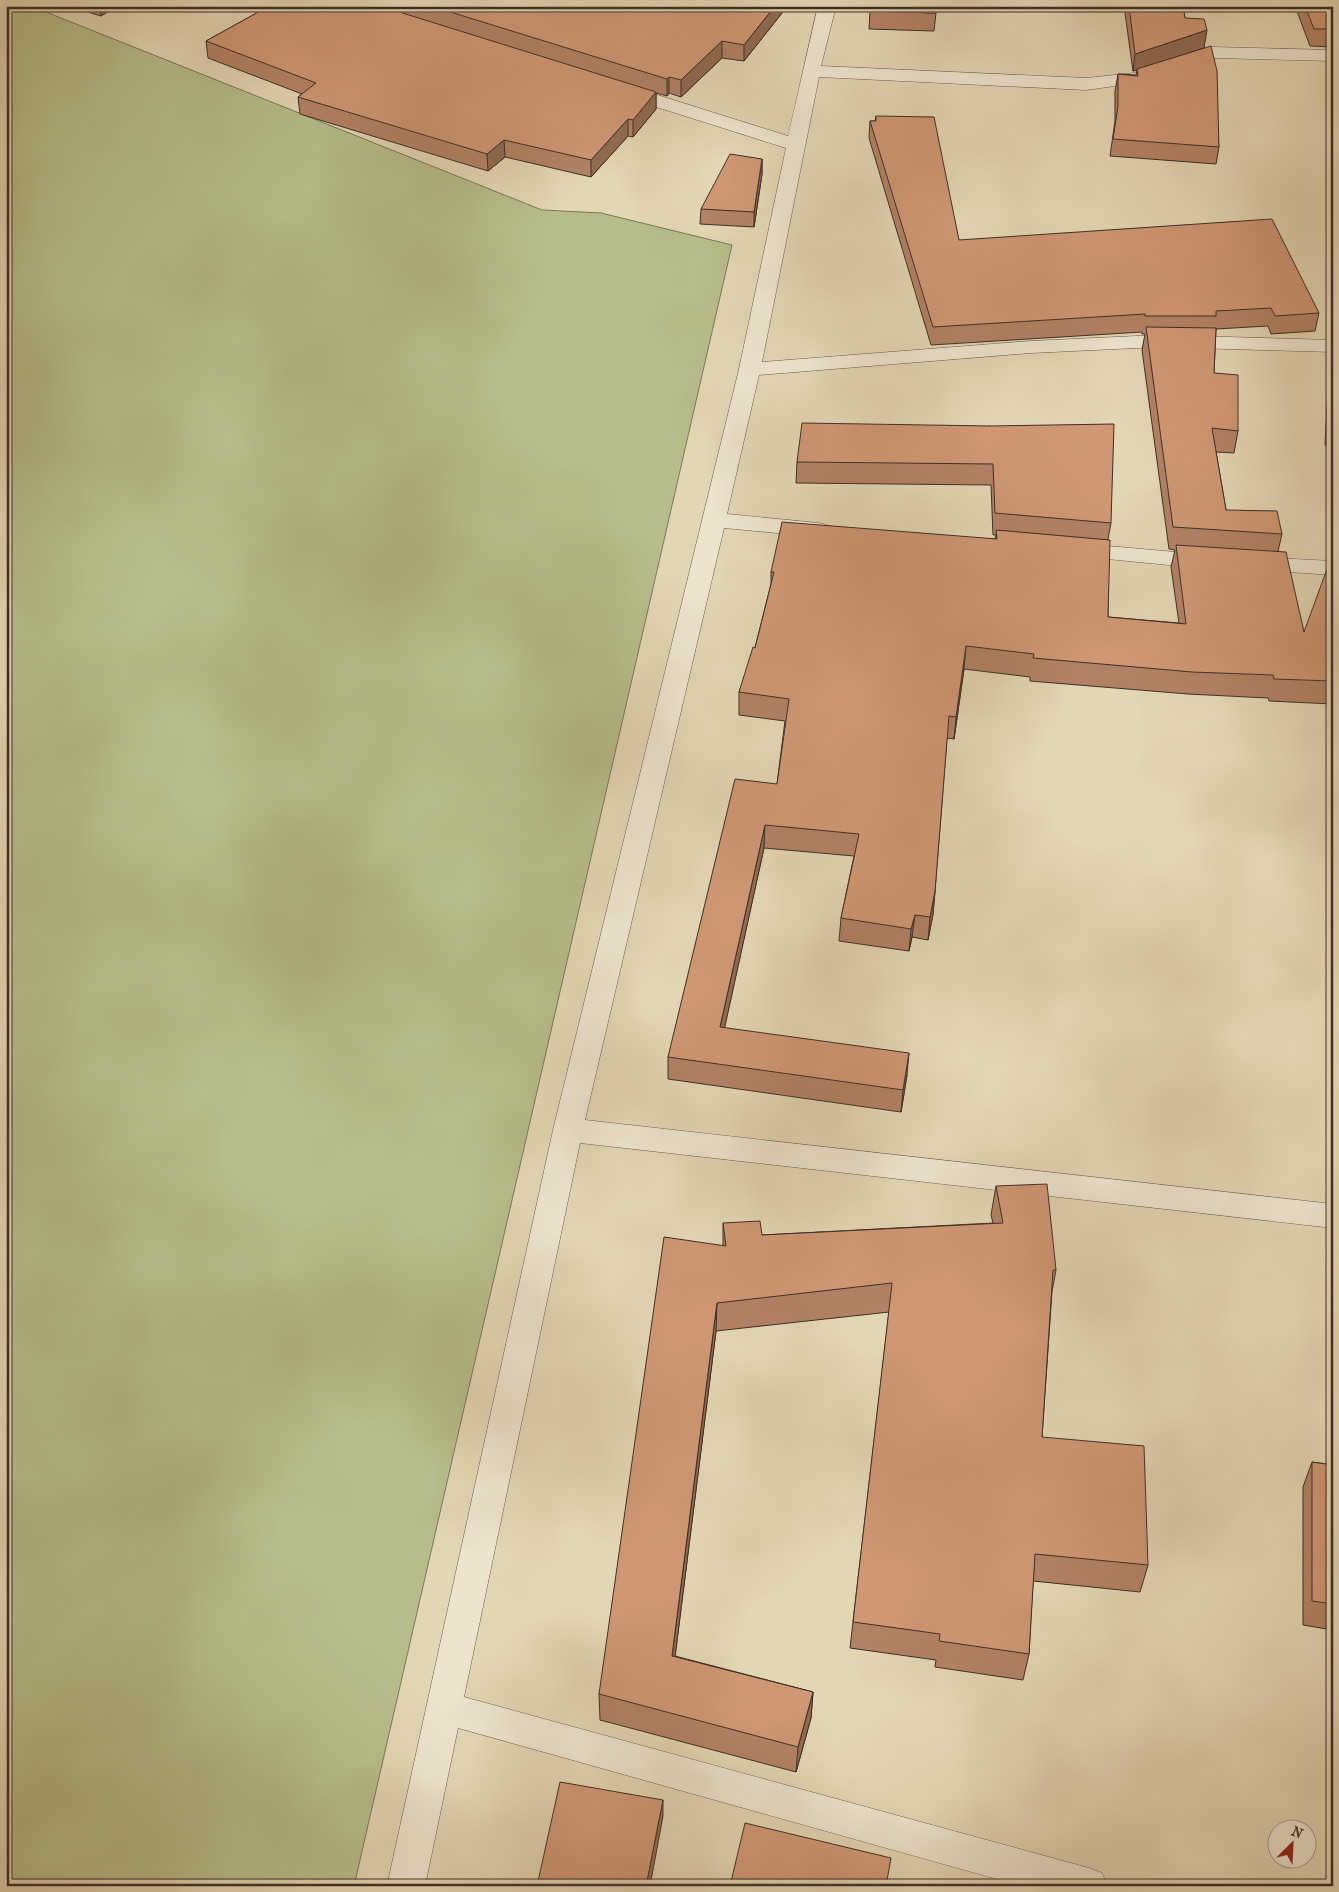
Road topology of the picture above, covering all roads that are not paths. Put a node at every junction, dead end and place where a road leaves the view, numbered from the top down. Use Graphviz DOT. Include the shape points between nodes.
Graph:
graph roads {
  1 [pos="827,6"];
  2 [pos="1333,56"];
  3 [pos="811,71"];
  4 [pos="608,86"];
  5 [pos="797,145"];
  6 [pos="1333,346"];
  7 [pos="750,369"];
  8 [pos="714,520"];
  9 [pos="844,532"];
  10 [pos="1050,548"];
  11 [pos="1333,568"];
  12 [pos="568,1130"];
  13 [pos="1333,1216"];
  14 [pos="445,1708"];
  15 [pos="406,1886"];
  16 [pos="1089,1886"];
  1 -- 3 [label="street"];
  2 -- 3 [label="street" via="1212,52 1137,78 1086,84"];
  3 -- 5 [label="street"];
  4 -- 5 [label="street"];
  5 -- 7 [label="street"];
  6 -- 7 [label="street" via="1149,341"];
  7 -- 8 [label="street"];
  8 -- 9 [label="street"];
  8 -- 12 [label="street"];
  10 -- 11 [label="street"];
  12 -- 13 [label="street"];
  12 -- 14 [label="street"];
  14 -- 15 [label="street"];
  14 -- 16 [label="street"];
}
